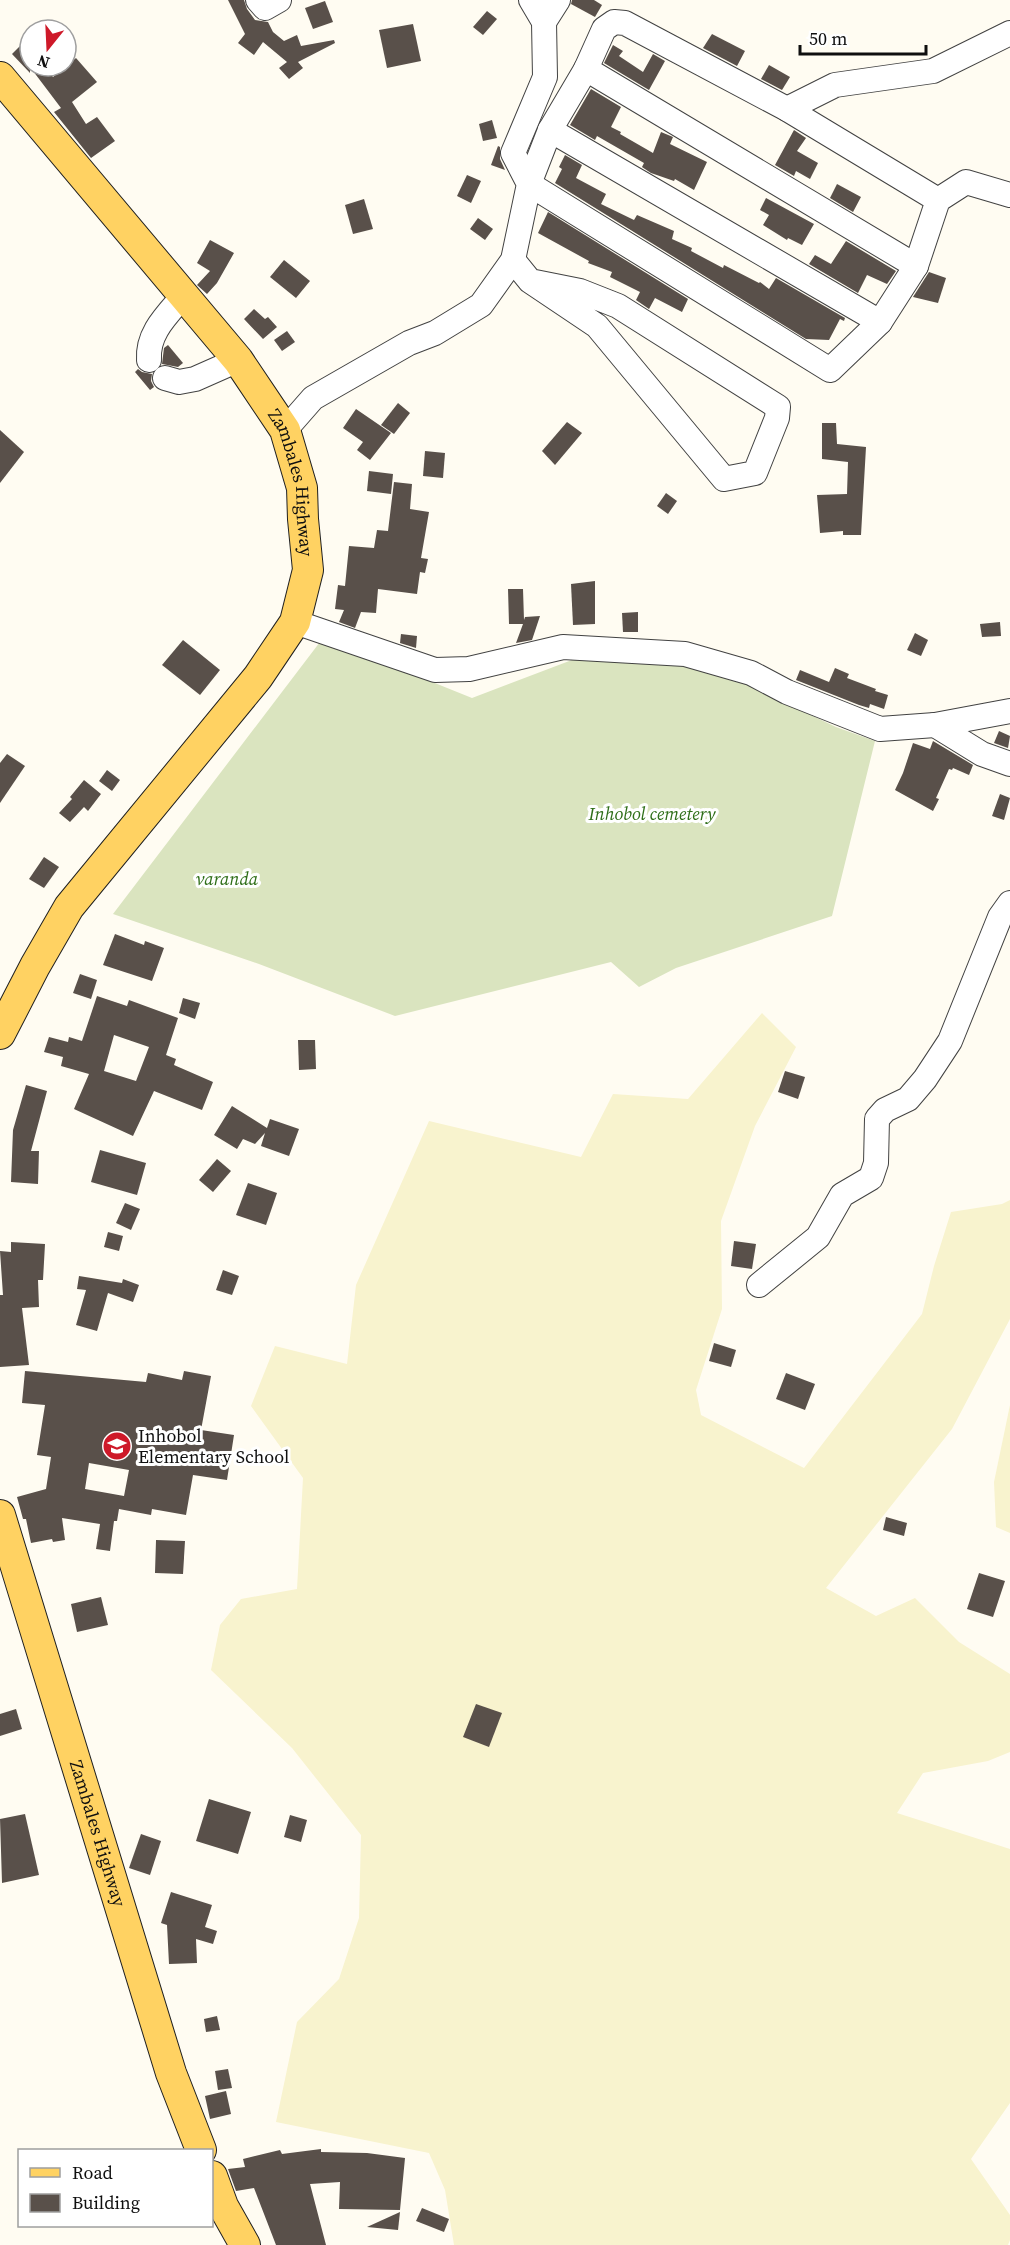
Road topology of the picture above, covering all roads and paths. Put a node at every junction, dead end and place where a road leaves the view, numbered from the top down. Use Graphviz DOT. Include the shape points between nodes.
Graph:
graph roads {
  1 [pos="258,0"];
  2 [pos="279,0"];
  3 [pos="531,0"];
  4 [pos="558,0"];
  5 [pos="544,22"];
  6 [pos="1010,33"];
  7 [pos="586,69"];
  8 [pos="0,76"];
  9 [pos="787,109"];
  10 [pos="550,130"];
  11 [pos="529,184"];
  12 [pos="1010,195"];
  13 [pos="938,200"];
  14 [pos="513,260"];
  15 [pos="916,266"];
  16 [pos="530,281"];
  17 [pos="184,296"];
  18 [pos="880,322"];
  19 [pos="149,360"];
  20 [pos="238,360"];
  21 [pos="165,378"];
  22 [pos="285,430"];
  23 [pos="295,622"];
  24 [pos="1010,711"];
  25 [pos="935,725"];
  26 [pos="1010,764"];
  27 [pos="1010,903"];
  28 [pos="0,1034"];
  29 [pos="759,1286"];
  30 [pos="0,1515"];
  31 [pos="200,2149"];
  32 [pos="213,2179"];
  33 [pos="245,2245"];
  1 -- 2 [label="street" via="265,8"];
  3 -- 5 [label="street"];
  4 -- 5 [label="street"];
  5 -- 11 [label="street" via="545,77 513,153"];
  6 -- 9 [label="street" via="933,71 835,85"];
  7 -- 9 [label="street" via="604,29 614,22 626,23"];
  7 -- 10 [label="street"];
  7 -- 15 [label="street"];
  8 -- 17 [label="main road, Zambales Highway"];
  9 -- 13 [label="street"];
  10 -- 11 [label="street"];
  10 -- 18 [label="street"];
  11 -- 14 [label="street"];
  11 -- 18 [label="street" via="830,370"];
  12 -- 13 [label="street" via="966,182"];
  13 -- 15 [label="street"];
  14 -- 16 [label="street"];
  14 -- 22 [label="street" via="481,305 313,398"];
  15 -- 18 [label="street"];
  16 -- 16 [label="street" via="580,291 618,306 778,407 754,473 724,479 597,326"];
  17 -- 19 [label="street" via="153,333 148,346"];
  17 -- 20 [label="main road, Zambales Highway"];
  20 -- 21 [label="street" via="195,379 179,382"];
  20 -- 22 [label="main road, Zambales Highway"];
  22 -- 23 [label="main road, Zambales Highway" via="302,488 308,570"];
  23 -- 25 [label="street" via="435,670 469,669 563,647 685,654 751,673 787,692 880,729"];
  23 -- 28 [label="main road, Zambales Highway" via="258,677 69,908"];
  24 -- 25 [label="street"];
  25 -- 26 [label="street" via="982,754"];
  27 -- 29 [label="street" via="1000,918 950,1041 908,1099 885,1110 877,1119 876,1163 871,1178 842,1195 818,1237"];
  30 -- 31 [label="main road, Zambales Highway" via="171,2073"];
  32 -- 33 [label="main road"];
}
